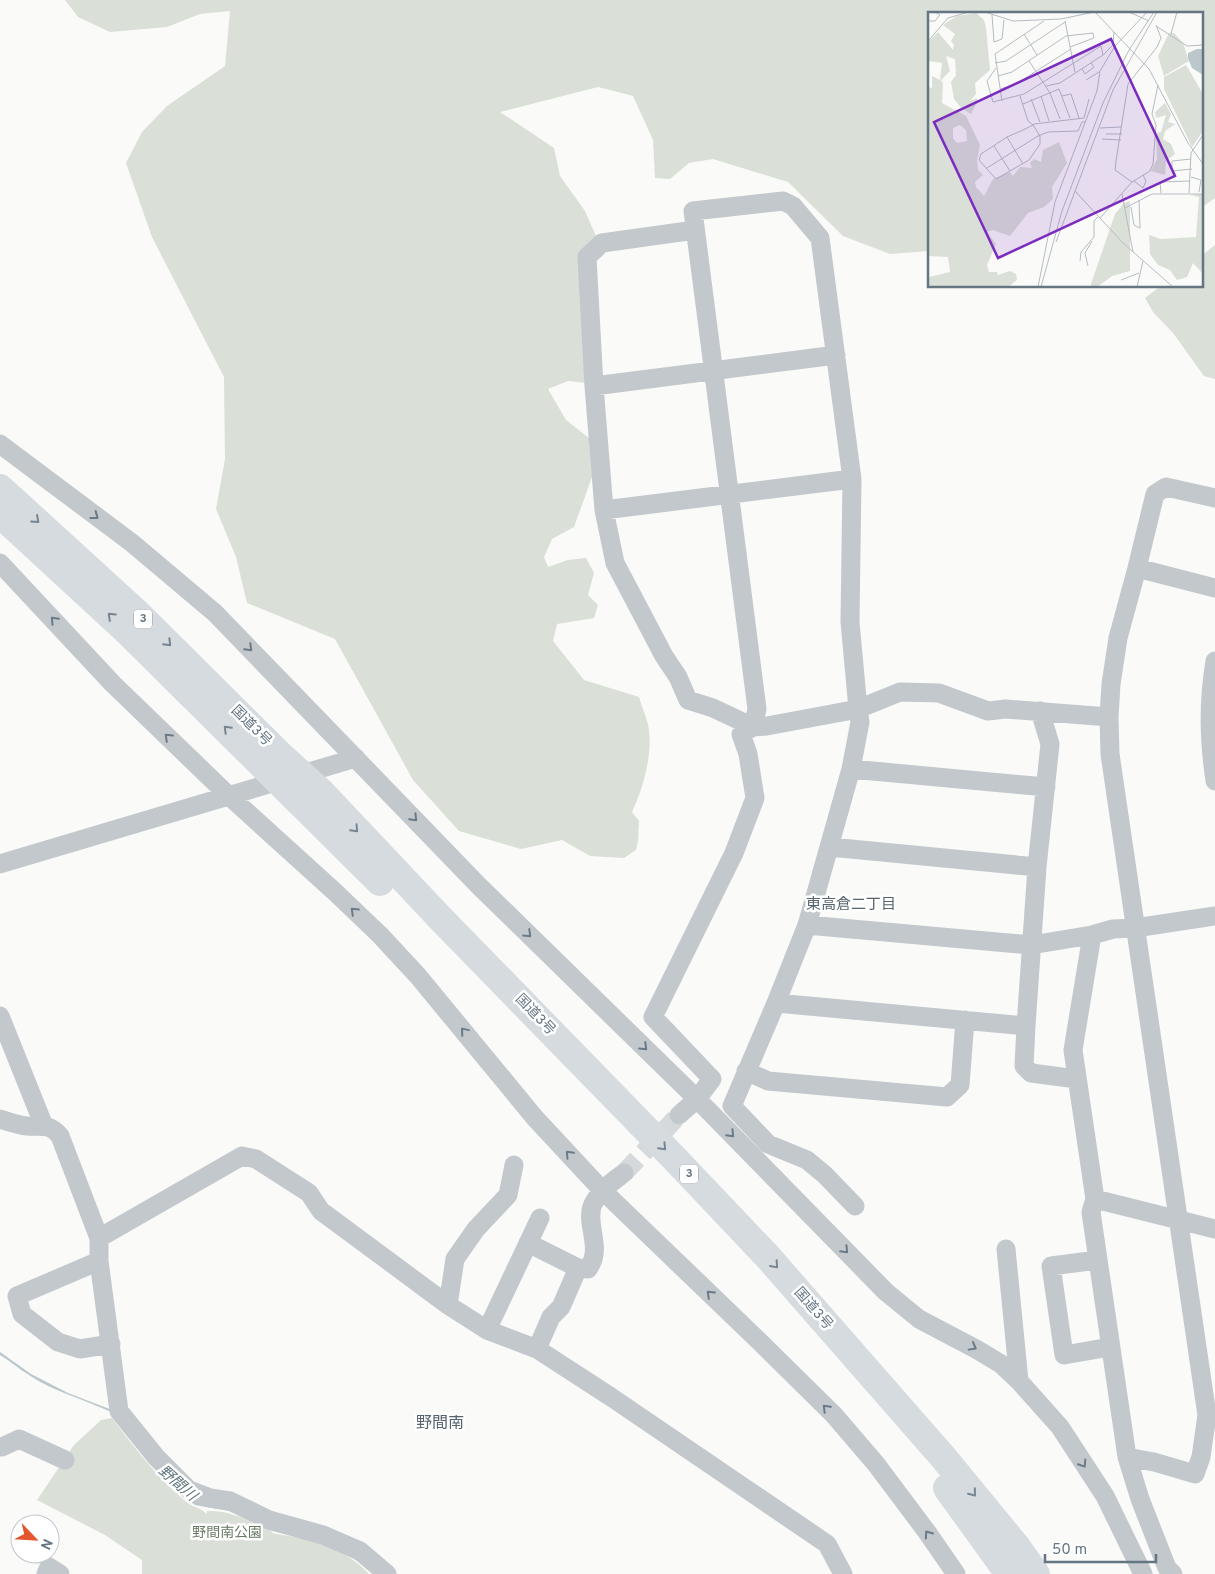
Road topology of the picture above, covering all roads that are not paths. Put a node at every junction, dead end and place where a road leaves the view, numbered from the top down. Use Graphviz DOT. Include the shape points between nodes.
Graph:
graph roads {
  1 [pos="695,230"];
  2 [pos="836,355"];
  3 [pos="714,370"];
  4 [pos="594,386"];
  5 [pos="0,444"];
  6 [pos="852,479"];
  7 [pos="0,488"];
  8 [pos="730,496"];
  9 [pos="1215,498"];
  10 [pos="604,510"];
  11 [pos="0,514"];
  12 [pos="0,562"];
  13 [pos="1137,568"];
  14 [pos="1215,588"];
  15 [pos="1215,661"];
  16 [pos="858,709"];
  17 [pos="1040,711"];
  18 [pos="1109,717"];
  19 [pos="752,727"];
  20 [pos="356,758"];
  21 [pos="271,760"];
  22 [pos="851,768"];
  23 [pos="1215,781"];
  24 [pos="1046,787"];
  25 [pos="228,794"];
  26 [pos="830,847"];
  27 [pos="0,864"];
  28 [pos="1037,867"];
  29 [pos="1215,916"];
  30 [pos="807,925"];
  31 [pos="1134,928"];
  32 [pos="1092,935"];
  33 [pos="1031,945"];
  34 [pos="776,1003"];
  35 [pos="0,1016"];
  36 [pos="965,1020"];
  37 [pos="1026,1026"];
  38 [pos="746,1071"];
  39 [pos="1077,1079"];
  40 [pos="697,1099"];
  41 [pos="679,1116"];
  42 [pos="0,1119"];
  43 [pos="44,1126"];
  44 [pos="514,1165"];
  45 [pos="624,1173"];
  46 [pos="602,1190"];
  47 [pos="1096,1199"];
  48 [pos="855,1206"];
  49 [pos="540,1218"];
  50 [pos="1179,1220"];
  51 [pos="1215,1229"];
  52 [pos="99,1238"];
  53 [pos="528,1243"];
  54 [pos="1006,1249"];
  55 [pos="1098,1260"];
  56 [pos="99,1261"];
  57 [pos="578,1268"];
  58 [pos="448,1306"];
  59 [pos="487,1330"];
  60 [pos="111,1344"];
  61 [pos="1110,1347"];
  62 [pos="537,1349"];
  63 [pos="1019,1381"];
  64 [pos="1,1449"];
  65 [pos="1127,1457"];
  66 [pos="65,1460"];
  67 [pos="46,1574"];
  68 [pos="60,1574"];
  69 [pos="387,1574"];
  70 [pos="843,1574"];
  71 [pos="956,1574"];
  72 [pos="1009,1574"];
  73 [pos="1036,1574"];
  74 [pos="1143,1574"];
  75 [pos="1173,1574"];
  1 -- 2 [label="street" via="693,211 783,201 793,206 820,238"];
  1 -- 3 [label="street"];
  1 -- 4 [label="street" via="602,243 587,257"];
  2 -- 3 [label="street"];
  2 -- 6 [label="street"];
  3 -- 4 [label="street"];
  3 -- 8 [label="street"];
  4 -- 10 [label="street"];
  5 -- 20 [label="street, one-way" via="132,543 215,613"];
  6 -- 8 [label="street"];
  6 -- 16 [label="street" via="850,622"];
  7 -- 21 [label="highway, 国道3号 / 3, one-way" via="136,612"];
  8 -- 10 [label="street"];
  8 -- 19 [label="street" via="757,709"];
  9 -- 13 [label="street" via="1166,487 1155,494"];
  10 -- 19 [label="street" via="615,563 688,700"];
  21 -- 11 [label="highway, 国道3号 / 3, one-way"];
  25 -- 12 [label="street, one-way" via="113,684"];
  13 -- 14 [label="street"];
  13 -- 18 [label="street" via="1118,638"];
  15 -- 23 [label="street" via="1209,729"];
  16 -- 17 [label="street" via="900,692 939,693 988,711"];
  16 -- 19 [label="street"];
  16 -- 22 [label="street" via="860,722"];
  17 -- 18 [label="street"];
  17 -- 24 [label="street" via="1050,744"];
  18 -- 31 [label="street" via="1110,754"];
  19 -- 40 [label="street" via="741,734 748,754 755,798 734,853 653,1017 712,1079"];
  20 -- 25 [label="street"];
  20 -- 40 [label="street, one-way" via="479,886"];
  21 -- 72 [label="highway, 国道3号 / 3" via="295,797 600,1106 777,1294 930,1466"];
  21 -- 73 [label="highway, 国道3号 / 3, one-way" via="322,793 768,1257 943,1457"];
  22 -- 24 [label="street"];
  22 -- 26 [label="street"];
  24 -- 28 [label="street"];
  25 -- 27 [label="street"];
  46 -- 25 [label="street, one-way" via="535,1118 380,935"];
  26 -- 28 [label="street"];
  26 -- 30 [label="street"];
  28 -- 33 [label="street"];
  29 -- 31 [label="street"];
  30 -- 33 [label="street"];
  30 -- 34 [label="street"];
  31 -- 32 [label="street"];
  31 -- 50 [label="street"];
  32 -- 33 [label="street"];
  32 -- 39 [label="street" via="1073,1050"];
  33 -- 37 [label="street"];
  34 -- 36 [label="street"];
  34 -- 38 [label="street"];
  35 -- 43 [label="street"];
  36 -- 37 [label="street"];
  36 -- 38 [label="street" via="960,1085 947,1097 768,1081"];
  37 -- 39 [label="street" via="1024,1066 1031,1073"];
  38 -- 48 [label="street" via="732,1106 768,1144 807,1160"];
  39 -- 47 [label="street"];
  40 -- 41 [label="street"];
  40 -- 63 [label="street, one-way" via="886,1292 918,1319 1001,1364"];
  42 -- 43 [label="street" via="13,1124"];
  43 -- 52 [label="street" via="54,1128 60,1136"];
  44 -- 58 [label="street" via="508,1195 476,1229 455,1259"];
  45 -- 46 [label="street"];
  46 -- 57 [label="street" via="592,1205 593,1262 588,1269"];
  71 -- 46 [label="street, one-way" via="876,1464 834,1415"];
  47 -- 50 [label="street"];
  47 -- 55 [label="street" via="1091,1212"];
  49 -- 53 [label="street"];
  50 -- 51 [label="street"];
  50 -- 65 [label="street" via="1207,1415 1201,1457 1195,1474"];
  52 -- 56 [label="street"];
  52 -- 58 [label="street" via="242,1156 250,1157 309,1193 321,1210"];
  53 -- 57 [label="street"];
  53 -- 59 [label="street"];
  54 -- 63 [label="street"];
  55 -- 61 [label="street"];
  55 -- 61 [label="street" via="1050,1266 1064,1355"];
  56 -- 60 [label="street"];
  56 -- 60 [label="street" via="17,1296 22,1314 58,1342 80,1349"];
  57 -- 62 [label="street"];
  58 -- 59 [label="street"];
  59 -- 62 [label="street"];
  60 -- 69 [label="street" via="119,1411 156,1457 189,1490 204,1497 230,1502 269,1520 323,1534 360,1551"];
  61 -- 65 [label="street"];
  62 -- 70 [label="street" via="827,1544"];
  63 -- 74 [label="street, one-way" via="1060,1427 1105,1496"];
  64 -- 66 [label="street" via="19,1440"];
  65 -- 75 [label="street" via="1167,1568"];
  67 -- 68 [label="street" via="48,1567"];
}
